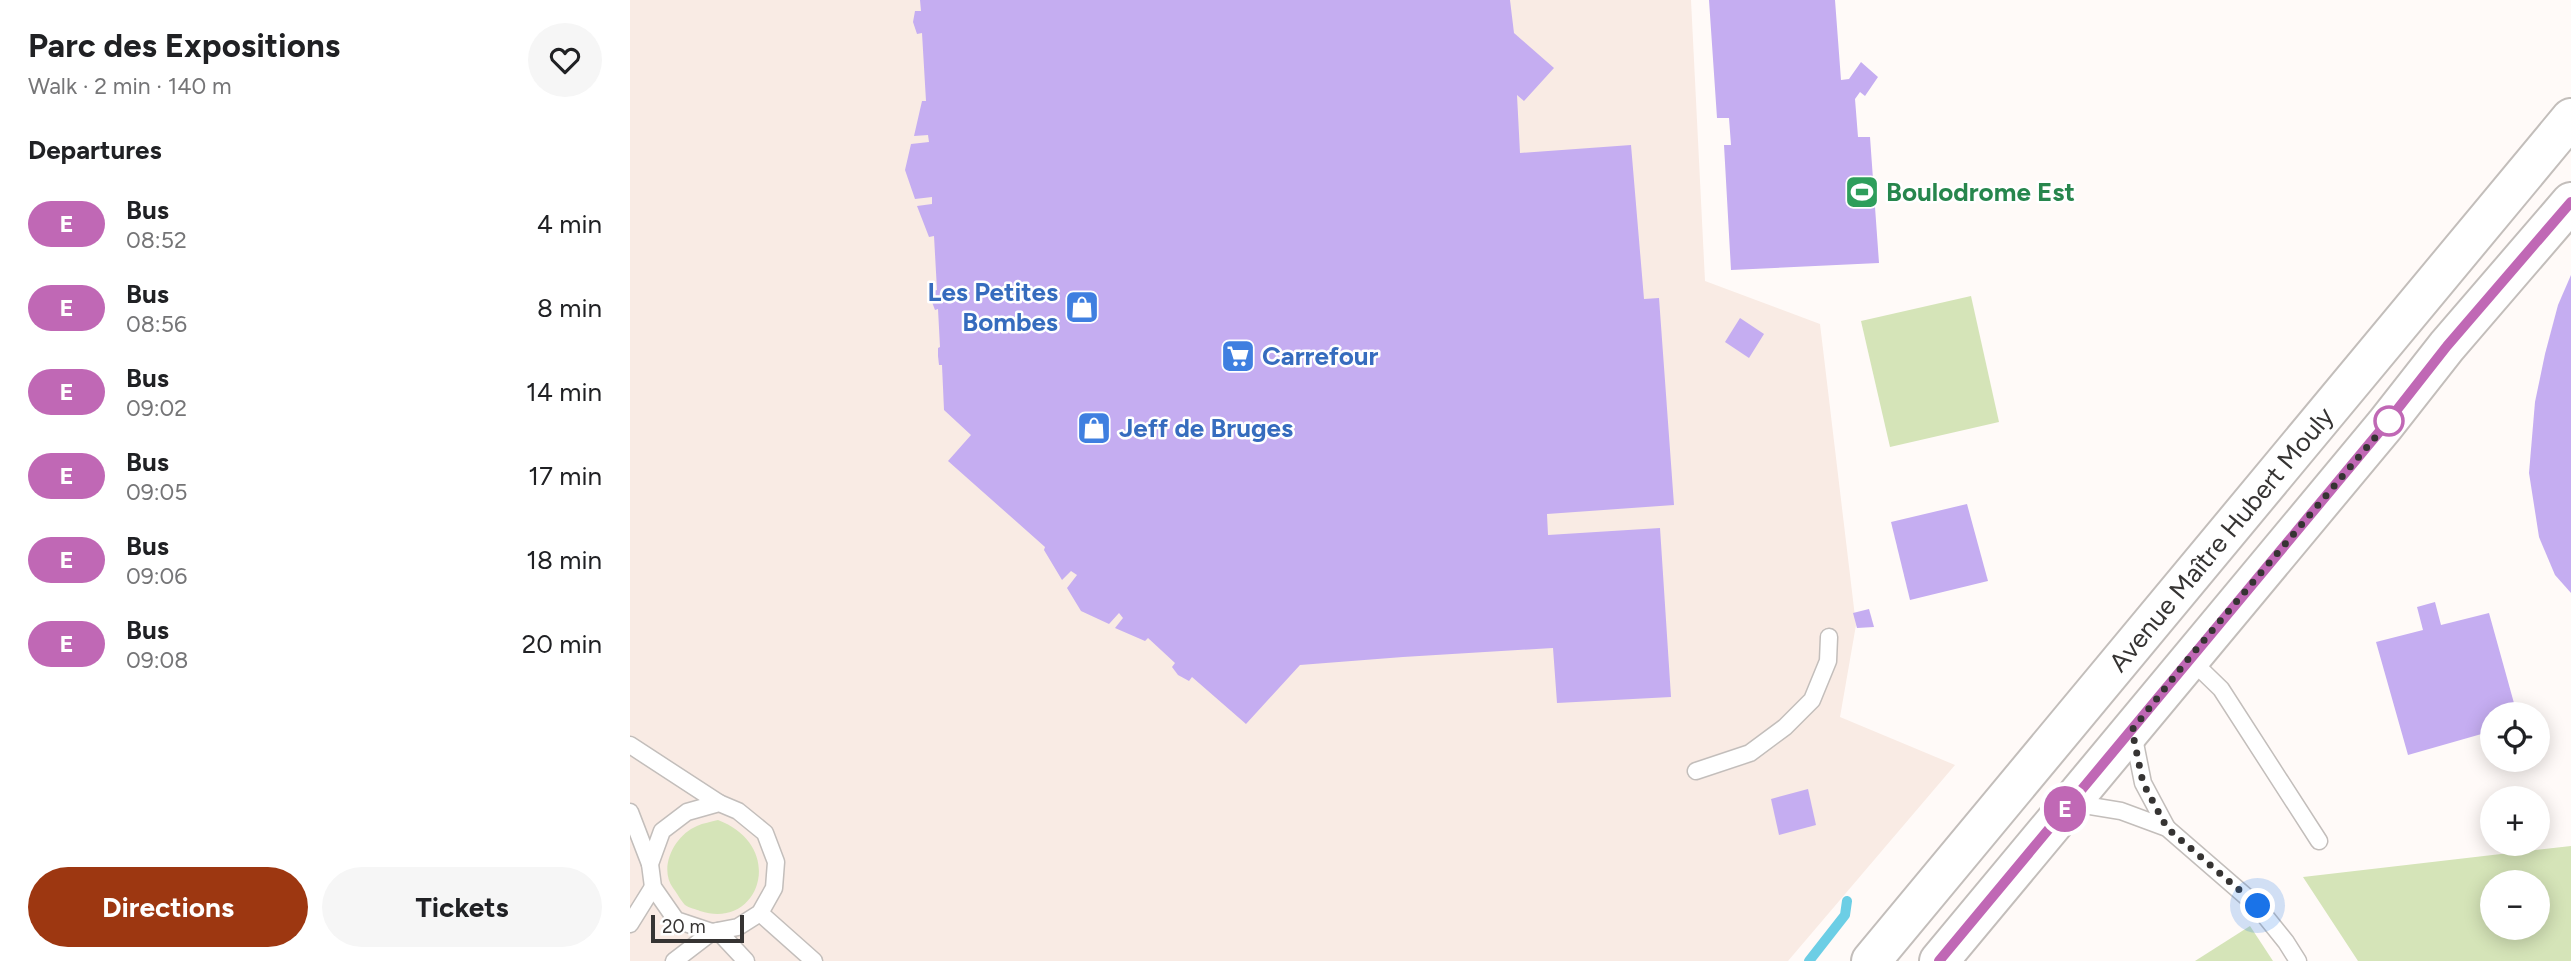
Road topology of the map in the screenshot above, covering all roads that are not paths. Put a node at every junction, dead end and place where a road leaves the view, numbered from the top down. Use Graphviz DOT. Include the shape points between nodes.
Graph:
graph roads {
  1 [pos="2571,118"];
  2 [pos="2571,202"];
  3 [pos="1829,637"];
  4 [pos="2189,658"];
  5 [pos="2132,730"];
  6 [pos="630,745"];
  7 [pos="1696,771"];
  8 [pos="719,803"];
  9 [pos="2070,803"];
  10 [pos="630,812"];
  11 [pos="2167,828"];
  12 [pos="2319,841"];
  13 [pos="650,864"];
  14 [pos="653,887"];
  15 [pos="760,913"];
  16 [pos="630,924"];
  17 [pos="715,931"];
  18 [pos="674,961"];
  19 [pos="746,961"];
  20 [pos="814,961"];
  21 [pos="1871,961"];
  22 [pos="1939,961"];
  23 [pos="2298,961"];
  1 -- 21 [label="main road, Avenue Maître Hubert Mouly"];
  2 -- 4 [label="main road, Avenue Maître Hubert Mouly"];
  3 -- 7 [label="lane" via="1829,661 1812,700 1750,753"];
  4 -- 5 [label="main road, Avenue Maître Hubert Mouly"];
  4 -- 12 [label="lane" via="2221,689"];
  5 -- 9 [label="main road, Avenue Maître Hubert Mouly"];
  5 -- 11 [label="lane" via="2143,783"];
  6 -- 8 [label="lane"];
  8 -- 13 [label="lane" via="687,811 662,831"];
  8 -- 15 [label="lane" via="738,811 765,833 773,852 774,888"];
  9 -- 11 [label="lane" via="2121,811"];
  9 -- 22 [label="main road, Avenue Maître Hubert Mouly"];
  10 -- 13 [label="lane"];
  11 -- 23 [label="lane" via="2258,906"];
  13 -- 14 [label="lane"];
  14 -- 16 [label="lane"];
  14 -- 17 [label="lane" via="676,920"];
  15 -- 17 [label="lane" via="738,927"];
  15 -- 20 [label="lane"];
  17 -- 18 [label="lane"];
  17 -- 19 [label="lane"];
}
